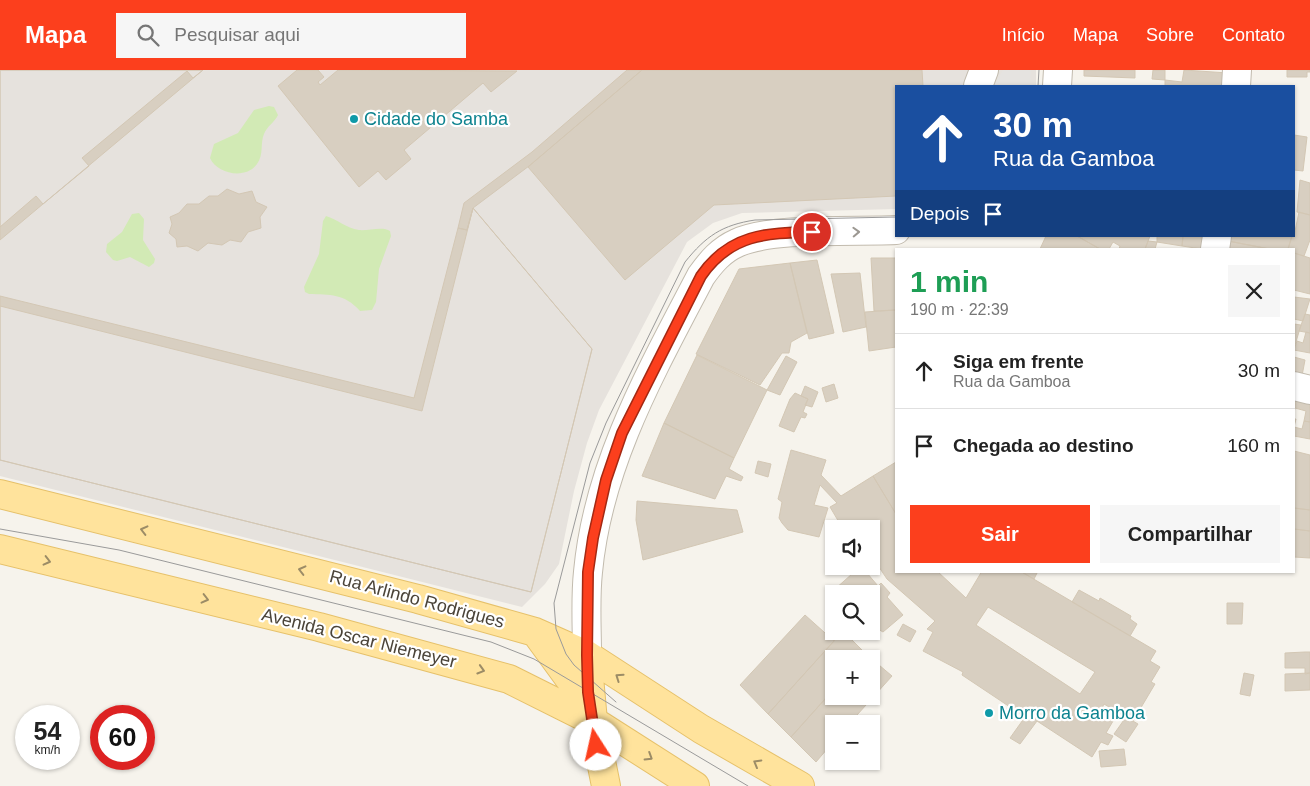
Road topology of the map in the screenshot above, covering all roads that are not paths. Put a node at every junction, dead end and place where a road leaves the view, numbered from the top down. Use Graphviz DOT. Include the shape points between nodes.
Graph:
graph roads {
  1 [pos="984,70"];
  2 [pos="1058,70"];
  3 [pos="1237,70"];
  4 [pos="978,85"];
  5 [pos="1058,85"];
  6 [pos="1236,85"];
  7 [pos="895,230"];
  8 [pos="1295,386"];
  9 [pos="1310,390"];
  10 [pos="0,494"];
  11 [pos="0,549"];
  12 [pos="535,632"];
  13 [pos="587,655"];
  14 [pos="592,722"];
  15 [pos="606,786"];
  16 [pos="695,786"];
  17 [pos="800,786"];
  1 -- 4 [label="street"];
  2 -- 5 [label="street"];
  3 -- 6 [label="street"];
  13 -- 7 [label="street, one-way" via="588,572 612,459 636,403 710,262 738,242 763,236"];
  8 -- 9 [label="street"];
  12 -- 10 [label="main road, Rua Arlindo Rodrigues, one-way" via="418,599"];
  11 -- 14 [label="main road, Avenida Oscar Niemeyer, one-way" via="467,666 527,686"];
  12 -- 13 [label="main road, Rua Arlindo Rodrigues"];
  12 -- 14 [label="main road" via="571,681"];
  13 -- 14 [label="main road"];
  17 -- 13 [label="main road, Rua Arlindo Rodrigues, one-way" via="701,729"];
  14 -- 15 [label="main road"];
  14 -- 16 [label="main road, Avenida Oscar Niemeyer, one-way"];
}
